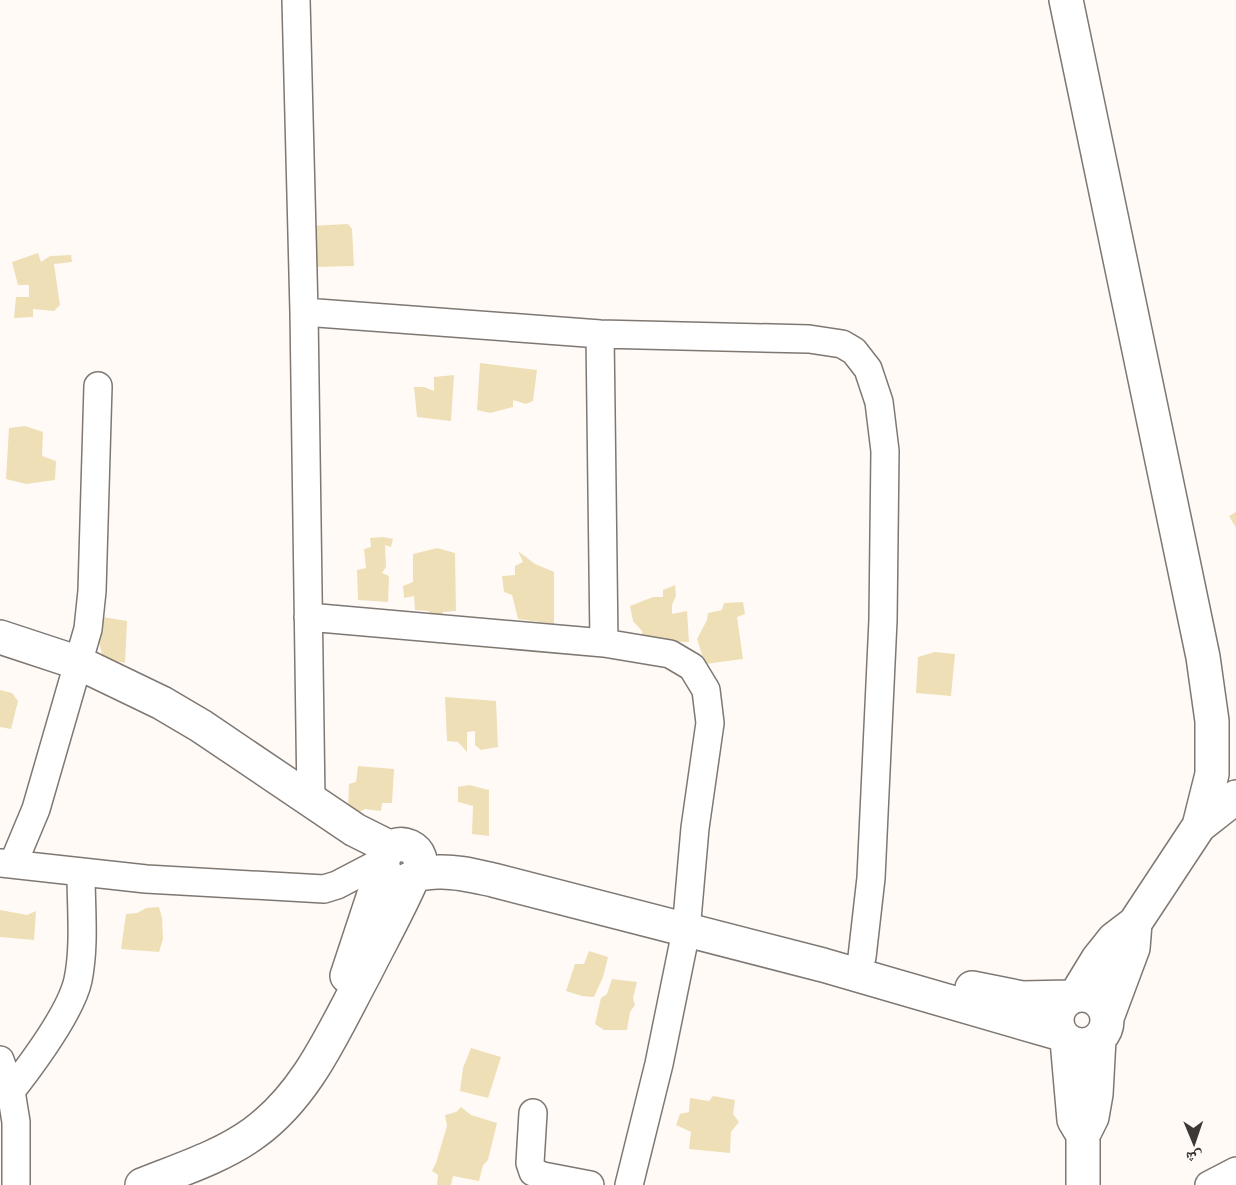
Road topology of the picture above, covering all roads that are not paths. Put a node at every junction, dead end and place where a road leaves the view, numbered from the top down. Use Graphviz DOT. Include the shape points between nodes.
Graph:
graph roads {
  1 [pos="296,0"];
  2 [pos="1066,0"];
  3 [pos="304,312"];
  4 [pos="600,334"];
  5 [pos="98,386"];
  6 [pos="308,617"];
  7 [pos="0,637"];
  8 [pos="603,643"];
  9 [pos="79,663"];
  10 [pos="1236,797"];
  11 [pos="311,801"];
  12 [pos="1199,826"];
  13 [pos="399,862"];
  14 [pos="6,864"];
  15 [pos="81,873"];
  16 [pos="687,921"];
  17 [pos="1135,923"];
  18 [pos="862,957"];
  19 [pos="1073,996"];
  20 [pos="1104,1027"];
  21 [pos="1064,1037"];
  22 [pos="0,1060"];
  23 [pos="11,1091"];
  24 [pos="533,1113"];
  25 [pos="1083,1135"];
  26 [pos="1236,1171"];
  27 [pos="16,1185"];
  28 [pos="142,1185"];
  29 [pos="590,1185"];
  30 [pos="629,1185"];
  31 [pos="1083,1185"];
  32 [pos="1209,1185"];
  1 -- 3 [label="street"];
  2 -- 12 [label="street" via="1203,657 1212,721 1212,774"];
  3 -- 4 [label="street"];
  3 -- 6 [label="street"];
  4 -- 8 [label="street"];
  4 -- 18 [label="street" via="809,339 842,344 854,351 868,369 879,402 885,451 884,620 871,878"];
  5 -- 9 [label="street" via="92,591"];
  6 -- 8 [label="street"];
  6 -- 11 [label="street"];
  7 -- 9 [label="street"];
  8 -- 16 [label="street" via="670,654 692,667 706,690 710,723"];
  9 -- 11 [label="street" via="182,715"];
  9 -- 14 [label="street" via="36,809"];
  10 -- 12 [label="street"];
  11 -- 13 [label="street"];
  12 -- 17 [label="street"];
  13 -- 15 [label="street" via="324,889"];
  13 -- 16 [label="street"];
  13 -- 28 [label="street" via="320,1054 304,1083 282,1110 254,1133"];
  14 -- 15 [label="street"];
  15 -- 23 [label="street" via="78,982 39,1054"];
  16 -- 18 [label="street"];
  16 -- 21 [label="street"];
  16 -- 30 [label="street" via="659,1064"];
  17 -- 19 [label="street" via="1114,939"];
  17 -- 20 [label="street" via="1133,948"];
  18 -- 19 [label="street" via="985,992 1022,998"];
  19 -- 20 [label="street" via="1084,994 1100,1001"];
  19 -- 21 [label="street" via="1059,1009 1057,1017"];
  20 -- 21 [label="street" via="1083,1045"];
  20 -- 25 [label="street" via="1092,1117"];
  21 -- 25 [label="street" via="1074,1119"];
  22 -- 23 [label="street"];
  23 -- 27 [label="street" via="17,1145"];
  24 -- 29 [label="street" via="533,1172"];
  25 -- 31 [label="street"];
  26 -- 32 [label="street"];
}
